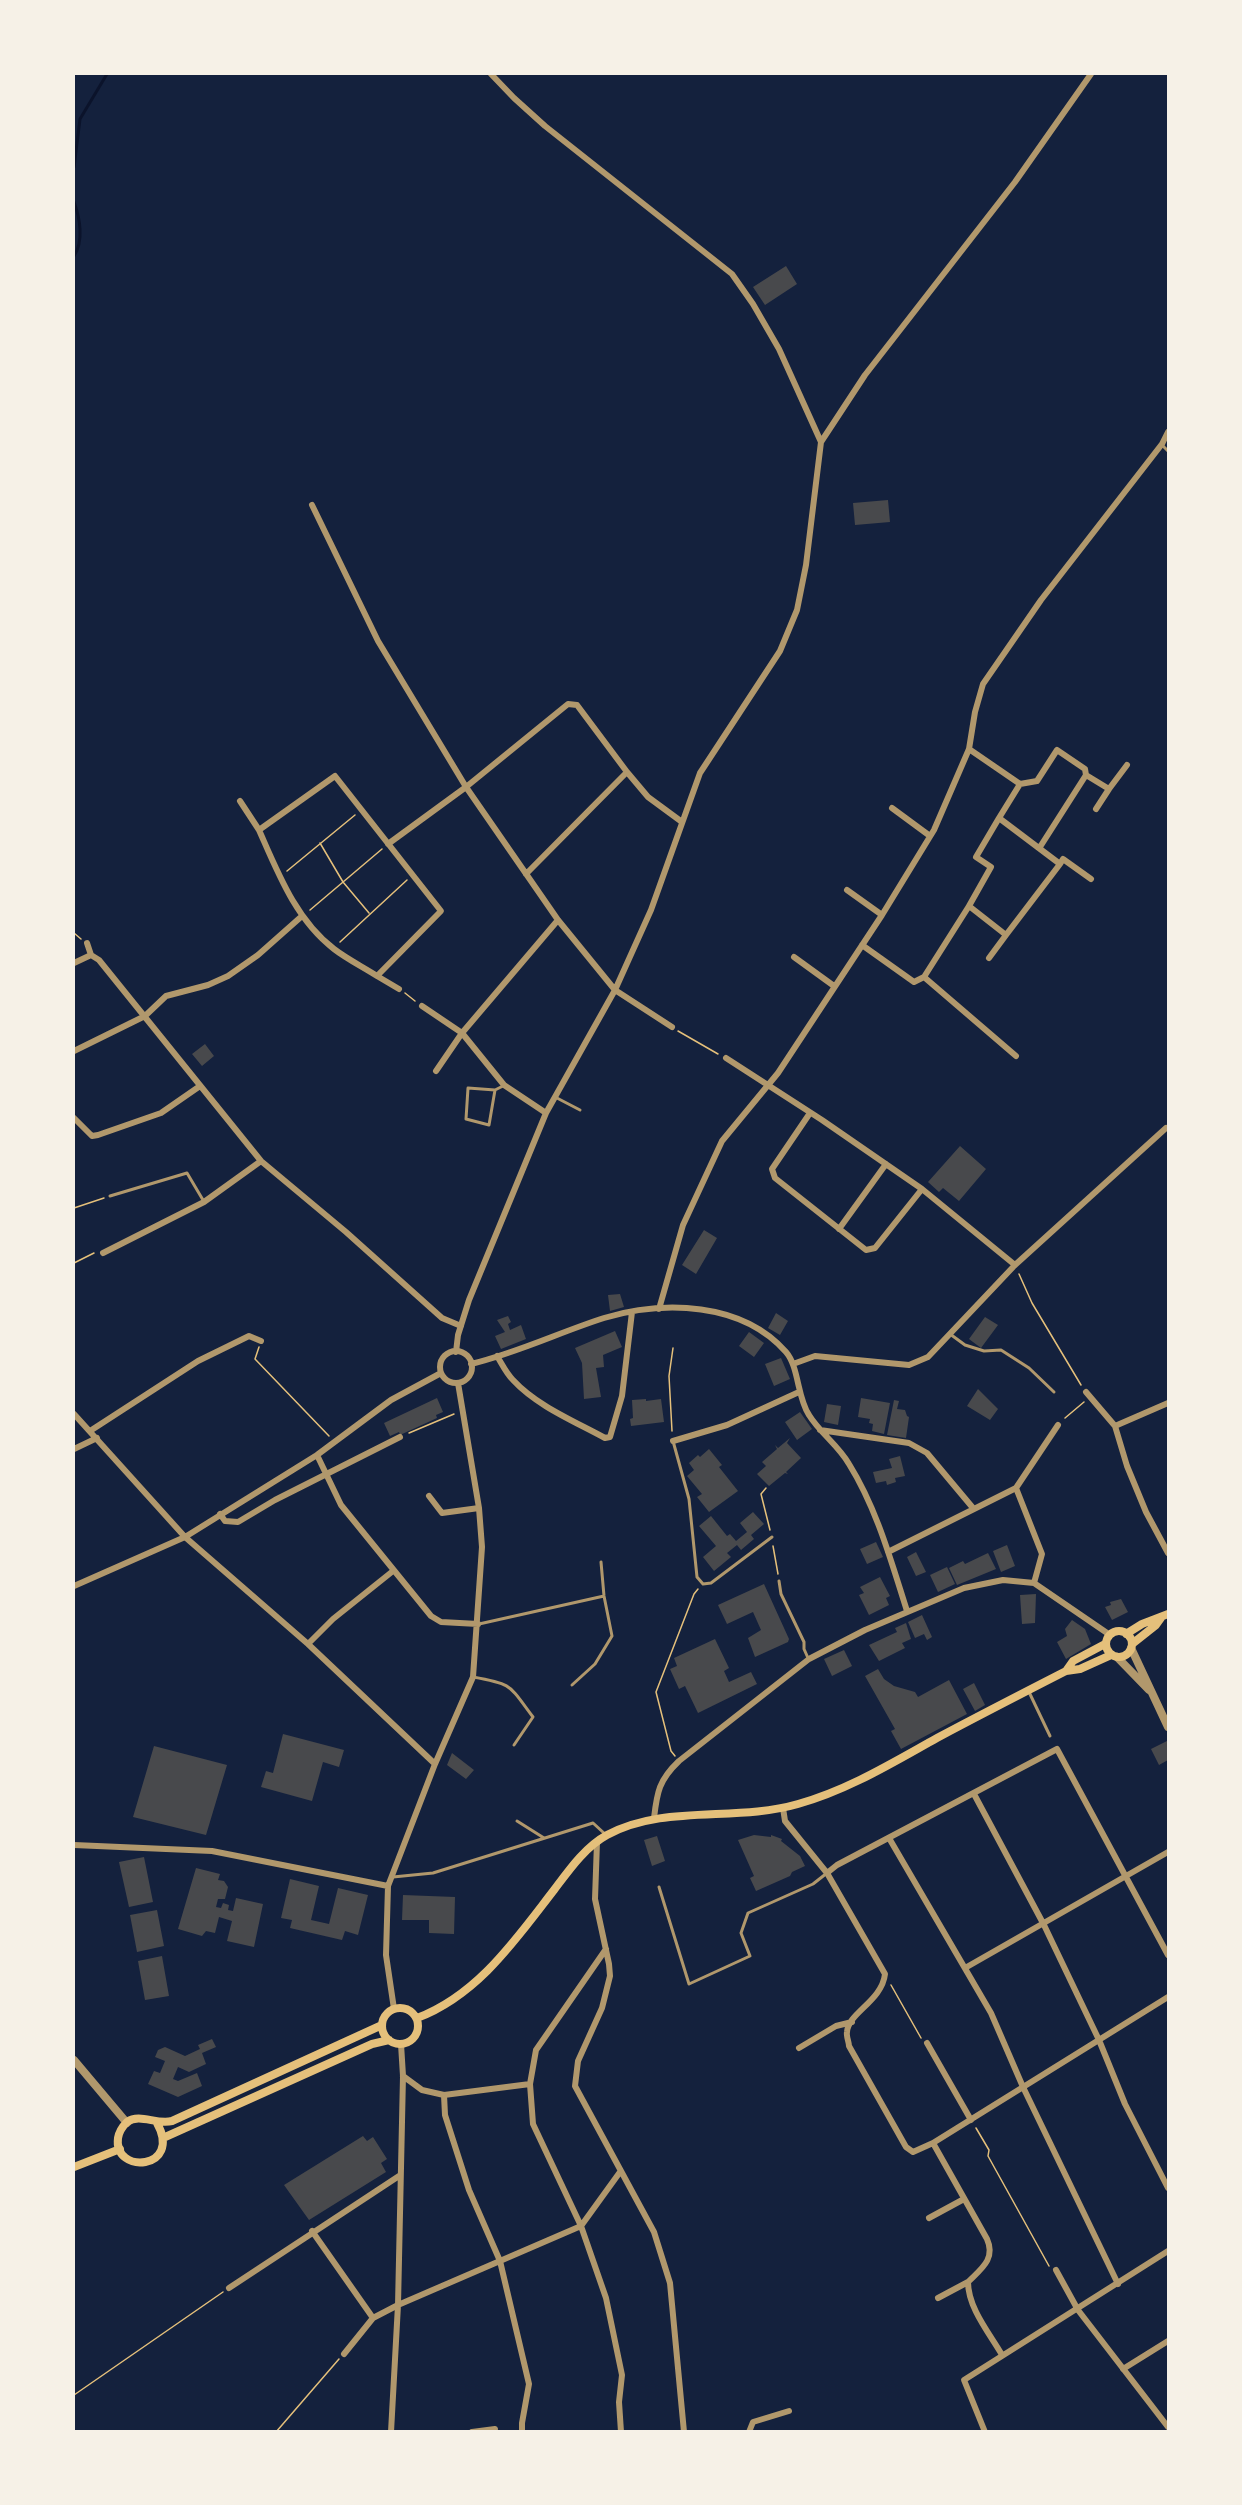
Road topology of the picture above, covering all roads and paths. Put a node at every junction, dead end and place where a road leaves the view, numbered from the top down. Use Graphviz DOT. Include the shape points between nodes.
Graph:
graph roads {
  1 [pos="491,74"];
  2 [pos="1091,74"];
  3 [pos="1168,432"];
  4 [pos="821,442"];
  5 [pos="1162,444"];
  6 [pos="1168,451"];
  7 [pos="312,505"];
  8 [pos="969,749"];
  9 [pos="1127,765"];
  10 [pos="627,772"];
  11 [pos="1086,775"];
  12 [pos="1020,784"];
  13 [pos="466,787"];
  14 [pos="1109,789"];
  15 [pos="240,801"];
  16 [pos="892,808"];
  17 [pos="1096,808"];
  18 [pos="362,809"];
  19 [pos="999,818"];
  20 [pos="682,822"];
  21 [pos="259,830"];
  22 [pos="930,836"];
  23 [pos="320,843"];
  24 [pos="388,844"];
  25 [pos="1040,847"];
  26 [pos="1060,864"];
  27 [pos="526,874"];
  28 [pos="412,875"];
  29 [pos="280,878"];
  30 [pos="1091,879"];
  31 [pos="344,882"];
  32 [pos="847,890"];
  33 [pos="969,906"];
  34 [pos="369,914"];
  35 [pos="882,915"];
  36 [pos="302,916"];
  37 [pos="558,920"];
  38 [pos="1006,935"];
  39 [pos="87,944"];
  40 [pos="862,945"];
  41 [pos="334,949"];
  42 [pos="92,955"];
  43 [pos="794,957"];
  44 [pos="989,958"];
  45 [pos="74,963"];
  46 [pos="378,976"];
  47 [pos="924,977"];
  48 [pos="834,986"];
  49 [pos="399,989"];
  50 [pos="615,990"];
  51 [pos="422,1006"];
  52 [pos="145,1016"];
  53 [pos="672,1027"];
  54 [pos="462,1033"];
  55 [pos="74,1051"];
  56 [pos="1016,1056"];
  57 [pos="726,1059"];
  58 [pos="436,1071"];
  59 [pos="504,1085"];
  60 [pos="769,1085"];
  61 [pos="200,1086"];
  62 [pos="495,1090"];
  63 [pos="555,1097"];
  64 [pos="580,1110"];
  65 [pos="546,1113"];
  66 [pos="810,1113"];
  67 [pos="74,1118"];
  68 [pos="1166,1128"];
  69 [pos="261,1161"];
  70 [pos="886,1164"];
  71 [pos="922,1189"];
  72 [pos="110,1196"];
  73 [pos="204,1202"];
  74 [pos="74,1209"];
  75 [pos="839,1229"];
  76 [pos="103,1253"];
  77 [pos="74,1263"];
  78 [pos="1015,1265"];
  79 [pos="659,1309"];
  80 [pos="632,1312"];
  81 [pos="461,1326"];
  82 [pos="950,1334"];
  83 [pos="261,1341"];
  84 [pos="673,1348"];
  85 [pos="456,1352"];
  86 [pos="497,1356"];
  87 [pos="471,1364"];
  88 [pos="793,1364"];
  89 [pos="441,1373"];
  90 [pos="458,1383"];
  91 [pos="799,1392"];
  92 [pos="1054,1392"];
  93 [pos="1086,1393"];
  94 [pos="1168,1403"];
  95 [pos="462,1410"];
  96 [pos="74,1414"];
  97 [pos="1058,1425"];
  98 [pos="1115,1426"];
  99 [pos="819,1430"];
  100 [pos="90,1431"];
  101 [pos="400,1437"];
  102 [pos="97,1438"];
  103 [pos="673,1439"];
  104 [pos="334,1441"];
  105 [pos="74,1449"];
  106 [pos="317,1455"];
  107 [pos="326,1476"];
  108 [pos="766,1488"];
  109 [pos="1016,1488"];
  110 [pos="761,1494"];
  111 [pos="429,1496"];
  112 [pos="479,1508"];
  113 [pos="974,1508"];
  114 [pos="220,1514"];
  115 [pos="185,1537"];
  116 [pos="772,1537"];
  117 [pos="888,1552"];
  118 [pos="1168,1553"];
  119 [pos="601,1562"];
  120 [pos="393,1571"];
  121 [pos="779,1581"];
  122 [pos="1034,1583"];
  123 [pos="702,1584"];
  124 [pos="74,1586"];
  125 [pos="604,1596"];
  126 [pos="907,1611"];
  127 [pos="1165,1616"];
  128 [pos="478,1624"];
  129 [pos="1126,1634"];
  130 [pos="1110,1635"];
  131 [pos="308,1644"];
  132 [pos="1106,1644"];
  133 [pos="1132,1646"];
  134 [pos="1114,1656"];
  135 [pos="809,1659"];
  136 [pos="1066,1671"];
  137 [pos="473,1677"];
  138 [pos="572,1685"];
  139 [pos="1028,1690"];
  140 [pos="1150,1691"];
  141 [pos="1168,1727"];
  142 [pos="1050,1736"];
  143 [pos="514,1745"];
  144 [pos="671,1751"];
  145 [pos="435,1764"];
  146 [pos="974,1794"];
  147 [pos="783,1808"];
  148 [pos="654,1818"];
  149 [pos="517,1821"];
  150 [pos="606,1835"];
  151 [pos="544,1838"];
  152 [pos="889,1838"];
  153 [pos="597,1842"];
  154 [pos="74,1845"];
  155 [pos="1168,1852"];
  156 [pos="827,1873"];
  157 [pos="1126,1876"];
  158 [pos="391,1877"];
  159 [pos="388,1886"];
  160 [pos="659,1887"];
  161 [pos="1044,1925"];
  162 [pos="606,1949"];
  163 [pos="1168,1955"];
  164 [pos="965,1968"];
  165 [pos="885,1974"];
  166 [pos="1168,2000"];
  167 [pos="393,2009"];
  168 [pos="417,2018"];
  169 [pos="852,2022"];
  170 [pos="382,2025"];
  171 [pos="389,2040"];
  172 [pos="1099,2040"];
  173 [pos="927,2043"];
  174 [pos="401,2044"];
  175 [pos="799,2048"];
  176 [pos="74,2060"];
  177 [pos="403,2076"];
  178 [pos="530,2084"];
  179 [pos="1023,2087"];
  180 [pos="444,2095"];
  181 [pos="971,2120"];
  182 [pos="127,2123"];
  183 [pos="157,2123"];
  184 [pos="163,2138"];
  185 [pos="933,2143"];
  186 [pos="120,2149"];
  187 [pos="74,2167"];
  188 [pos="620,2172"];
  189 [pos="399,2176"];
  190 [pos="1168,2188"];
  191 [pos="964,2199"];
  192 [pos="929,2218"];
  193 [pos="581,2226"];
  194 [pos="312,2231"];
  195 [pos="1168,2251"];
  196 [pos="500,2261"];
  197 [pos="1056,2270"];
  198 [pos="969,2282"];
  199 [pos="1118,2284"];
  200 [pos="229,2288"];
  201 [pos="938,2298"];
  202 [pos="398,2305"];
  203 [pos="1078,2310"];
  204 [pos="373,2318"];
  205 [pos="1168,2341"];
  206 [pos="344,2354"];
  207 [pos="1002,2355"];
  208 [pos="1123,2369"];
  209 [pos="74,2395"];
  210 [pos="789,2411"];
  211 [pos="1168,2427"];
  212 [pos="495,2429"];
  213 [pos="276,2432"];
  214 [pos="391,2432"];
  215 [pos="472,2432"];
  216 [pos="522,2432"];
  217 [pos="621,2432"];
  218 [pos="684,2432"];
  219 [pos="749,2432"];
  220 [pos="986,2432"];
  1 -- 4 [label="street" via="545,126 732,274 779,349"];
  2 -- 4 [label="street" via="1015,182 865,375"];
  3 -- 5 [label="street"];
  4 -- 20 [label="street" via="797,610 780,651 700,773"];
  5 -- 6 [label="lane"];
  5 -- 8 [label="street" via="1041,600 983,684"];
  7 -- 13 [label="street" via="378,641"];
  8 -- 12 [label="street"];
  8 -- 22 [label="street"];
  9 -- 14 [label="street"];
  10 -- 13 [label="street" via="577,705 568,704"];
  10 -- 20 [label="street" via="648,796"];
  10 -- 27 [label="street"];
  11 -- 12 [label="street" via="1085,769 1057,750 1037,780"];
  11 -- 14 [label="street"];
  11 -- 25 [label="street"];
  12 -- 19 [label="street"];
  13 -- 24 [label="street"];
  13 -- 27 [label="street"];
  14 -- 17 [label="street"];
  15 -- 21 [label="street"];
  16 -- 22 [label="street"];
  18 -- 21 [label="street" via="335,776"];
  18 -- 23 [label="path"];
  18 -- 24 [label="street"];
  19 -- 25 [label="street"];
  19 -- 33 [label="street" via="976,856 991,867"];
  20 -- 50 [label="street" via="651,910"];
  21 -- 29 [label="street"];
  22 -- 35 [label="street"];
  23 -- 29 [label="path"];
  23 -- 31 [label="path"];
  24 -- 28 [label="street"];
  24 -- 31 [label="path"];
  25 -- 26 [label="street"];
  26 -- 30 [label="street" via="1063,859"];
  26 -- 38 [label="street"];
  27 -- 37 [label="street"];
  28 -- 34 [label="path"];
  28 -- 46 [label="street" via="441,911"];
  29 -- 36 [label="street"];
  31 -- 34 [label="path"];
  31 -- 36 [label="path"];
  32 -- 35 [label="street"];
  33 -- 38 [label="street"];
  33 -- 47 [label="street"];
  34 -- 41 [label="path"];
  35 -- 40 [label="street"];
  36 -- 41 [label="street"];
  36 -- 52 [label="street" via="228,976 166,996"];
  37 -- 50 [label="street"];
  37 -- 54 [label="street"];
  38 -- 44 [label="street"];
  39 -- 42 [label="street"];
  40 -- 47 [label="street" via="914,982"];
  40 -- 48 [label="street"];
  41 -- 46 [label="street"];
  42 -- 45 [label="street"];
  42 -- 52 [label="street"];
  43 -- 48 [label="street"];
  46 -- 49 [label="street"];
  47 -- 56 [label="street"];
  48 -- 60 [label="street"];
  49 -- 51 [label="path"];
  50 -- 53 [label="street"];
  50 -- 63 [label="street"];
  51 -- 54 [label="street"];
  52 -- 55 [label="street"];
  52 -- 61 [label="street"];
  53 -- 57 [label="path"];
  54 -- 58 [label="street"];
  54 -- 59 [label="street"];
  57 -- 60 [label="street"];
  59 -- 62 [label="lane"];
  59 -- 65 [label="street"];
  60 -- 66 [label="street"];
  60 -- 79 [label="street" via="722,1141 713,1158 683,1226"];
  61 -- 67 [label="street" via="161,1113 98,1135 86,1132"];
  61 -- 69 [label="street"];
  62 -- 62 [label="lane" via="468,1088 466,1119 489,1125"];
  63 -- 64 [label="lane"];
  63 -- 65 [label="street"];
  65 -- 81 [label="street"];
  66 -- 70 [label="street"];
  66 -- 75 [label="street" via="772,1169 775,1178"];
  68 -- 78 [label="street"];
  69 -- 73 [label="street"];
  69 -- 81 [label="street" via="442,1318"];
  70 -- 71 [label="street"];
  70 -- 75 [label="street"];
  71 -- 75 [label="street" via="874,1248 866,1250"];
  71 -- 78 [label="street"];
  72 -- 73 [label="lane" via="187,1173"];
  72 -- 74 [label="path"];
  73 -- 76 [label="street"];
  76 -- 77 [label="path"];
  78 -- 82 [label="street"];
  78 -- 93 [label="path" via="1032,1303"];
  79 -- 80 [label="street"];
  79 -- 88 [label="street" via="718,1311 740,1319 778,1344"];
  80 -- 86 [label="street"];
  80 -- 86 [label="street" via="622,1396 610,1437 605,1438 525,1392"];
  81 -- 85 [label="street"];
  82 -- 88 [label="street" via="928,1357 909,1365 814,1356"];
  82 -- 92 [label="lane" via="965,1345 984,1351 1001,1350 1029,1368"];
  83 -- 100 [label="street" via="249,1336 198,1361"];
  83 -- 104 [label="path" via="255,1359"];
  84 -- 103 [label="path" via="669,1376"];
  85 -- 87 [label="street" via="466,1356"];
  85 -- 89 [label="street" via="444,1357"];
  86 -- 87 [label="street"];
  87 -- 90 [label="street" via="468,1378"];
  88 -- 91 [label="street"];
  89 -- 90 [label="street" via="450,1382"];
  89 -- 104 [label="street" via="391,1400"];
  90 -- 95 [label="street"];
  91 -- 99 [label="street"];
  91 -- 103 [label="street" via="727,1425"];
  93 -- 97 [label="path"];
  93 -- 98 [label="street"];
  94 -- 98 [label="street"];
  95 -- 101 [label="path"];
  95 -- 112 [label="street"];
  96 -- 100 [label="street"];
  97 -- 109 [label="street"];
  98 -- 118 [label="street" via="1146,1512"];
  99 -- 113 [label="street" via="909,1443 927,1453"];
  99 -- 117 [label="street" via="849,1464"];
  100 -- 102 [label="street"];
  101 -- 107 [label="street"];
  102 -- 105 [label="street"];
  102 -- 115 [label="street"];
  103 -- 123 [label="lane" via="689,1499 697,1577"];
  104 -- 106 [label="street"];
  106 -- 107 [label="street"];
  106 -- 114 [label="street"];
  107 -- 114 [label="street" via="238,1522 230,1523"];
  107 -- 120 [label="street" via="340,1505"];
  108 -- 110 [label="path"];
  109 -- 113 [label="street"];
  109 -- 122 [label="street" via="1042,1554"];
  111 -- 112 [label="street" via="442,1513"];
  112 -- 128 [label="street" via="482,1547"];
  113 -- 117 [label="street"];
  114 -- 115 [label="street"];
  115 -- 124 [label="street"];
  115 -- 131 [label="street"];
  116 -- 123 [label="lane" via="711,1583"];
  117 -- 126 [label="street"];
  119 -- 125 [label="lane"];
  120 -- 128 [label="street" via="431,1616 441,1622"];
  120 -- 131 [label="street"];
  121 -- 135 [label="lane"];
  122 -- 126 [label="street" via="1003,1580 964,1588"];
  122 -- 130 [label="street"];
  123 -- 144 [label="path" via="694,1593 656,1692"];
  125 -- 128 [label="lane"];
  125 -- 138 [label="lane" via="612,1636 595,1664"];
  126 -- 135 [label="street"];
  127 -- 129 [label="main road"];
  127 -- 133 [label="main road"];
  128 -- 137 [label="street"];
  129 -- 130 [label="main road"];
  129 -- 133 [label="main road"];
  130 -- 132 [label="main road"];
  131 -- 145 [label="street"];
  132 -- 134 [label="main road"];
  132 -- 136 [label="main road" via="1073,1661"];
  133 -- 134 [label="main road" via="1126,1655"];
  133 -- 140 [label="street"];
  134 -- 136 [label="main road"];
  134 -- 140 [label="street"];
  135 -- 148 [label="street" via="667,1773 656,1794"];
  136 -- 139 [label="main road"];
  137 -- 143 [label="lane" via="511,1687 533,1717"];
  137 -- 145 [label="street"];
  139 -- 142 [label="lane"];
  139 -- 147 [label="main road" via="865,1778 829,1795"];
  140 -- 141 [label="street"];
  145 -- 158 [label="street"];
  146 -- 152 [label="street"];
  146 -- 157 [label="street" via="1057,1749"];
  146 -- 161 [label="street"];
  147 -- 148 [label="main road"];
  147 -- 156 [label="street" via="785,1821"];
  148 -- 150 [label="main road"];
  149 -- 151 [label="lane"];
  150 -- 151 [label="lane" via="593,1823"];
  150 -- 153 [label="main road"];
  151 -- 158 [label="lane" via="433,1873"];
  152 -- 156 [label="street"];
  152 -- 164 [label="street"];
  153 -- 162 [label="street" via="595,1899"];
  153 -- 168 [label="main road" via="575,1862 486,1973 454,1999"];
  154 -- 159 [label="street" via="212,1851"];
  155 -- 157 [label="street"];
  156 -- 160 [label="lane" via="813,1884 748,1913 741,1934 750,1956 689,1984"];
  156 -- 165 [label="street"];
  157 -- 161 [label="street"];
  157 -- 163 [label="street"];
  158 -- 159 [label="street"];
  159 -- 167 [label="street" via="386,1955"];
  161 -- 164 [label="street"];
  161 -- 172 [label="street"];
  162 -- 178 [label="street" via="536,2050"];
  162 -- 188 [label="street" via="610,1976 602,2008 578,2061 575,2086"];
  164 -- 179 [label="street" via="991,2013"];
  165 -- 169 [label="street" via="880,1991"];
  165 -- 173 [label="path"];
  166 -- 172 [label="street"];
  167 -- 168 [label="main road" via="405,2008"];
  167 -- 170 [label="main road"];
  168 -- 174 [label="main road" via="415,2036"];
  169 -- 175 [label="street" via="836,2026"];
  169 -- 185 [label="street" via="846,2031 849,2046 906,2147 913,2151"];
  170 -- 171 [label="main road"];
  170 -- 183 [label="main road" via="172,2121"];
  171 -- 174 [label="main road"];
  171 -- 184 [label="main road" via="372,2044"];
  172 -- 179 [label="street"];
  172 -- 190 [label="street" via="1125,2104"];
  173 -- 181 [label="street"];
  174 -- 177 [label="street"];
  176 -- 182 [label="street"];
  177 -- 180 [label="street" via="422,2090"];
  177 -- 189 [label="street"];
  178 -- 180 [label="street"];
  178 -- 193 [label="street" via="533,2124"];
  179 -- 181 [label="street"];
  179 -- 199 [label="street"];
  180 -- 196 [label="street" via="445,2115 469,2190"];
  181 -- 185 [label="street"];
  181 -- 197 [label="path" via="1049,2266"];
  182 -- 183 [label="main road" via="139,2118"];
  182 -- 186 [label="main road" via="118,2136"];
  183 -- 184 [label="main road"];
  184 -- 186 [label="main road" via="159,2154 148,2162 129,2161"];
  185 -- 191 [label="street"];
  186 -- 187 [label="main road"];
  188 -- 193 [label="street"];
  188 -- 218 [label="street" via="654,2232 670,2283"];
  189 -- 194 [label="street"];
  189 -- 202 [label="street"];
  191 -- 192 [label="street"];
  191 -- 198 [label="street" via="992,2253"];
  193 -- 196 [label="street"];
  193 -- 217 [label="street" via="606,2298 622,2374"];
  194 -- 200 [label="street"];
  194 -- 204 [label="street"];
  195 -- 199 [label="street"];
  196 -- 202 [label="street"];
  196 -- 216 [label="street" via="529,2384"];
  197 -- 203 [label="street"];
  198 -- 201 [label="street"];
  198 -- 207 [label="street" via="972,2302"];
  199 -- 203 [label="street"];
  200 -- 209 [label="path"];
  202 -- 204 [label="street"];
  202 -- 214 [label="street"];
  203 -- 207 [label="street"];
  203 -- 208 [label="street"];
  204 -- 206 [label="street"];
  205 -- 208 [label="street"];
  206 -- 213 [label="path"];
  207 -- 220 [label="street" via="964,2380"];
  208 -- 211 [label="street"];
  210 -- 219 [label="street" via="753,2422"];
  212 -- 215 [label="street"];
}
